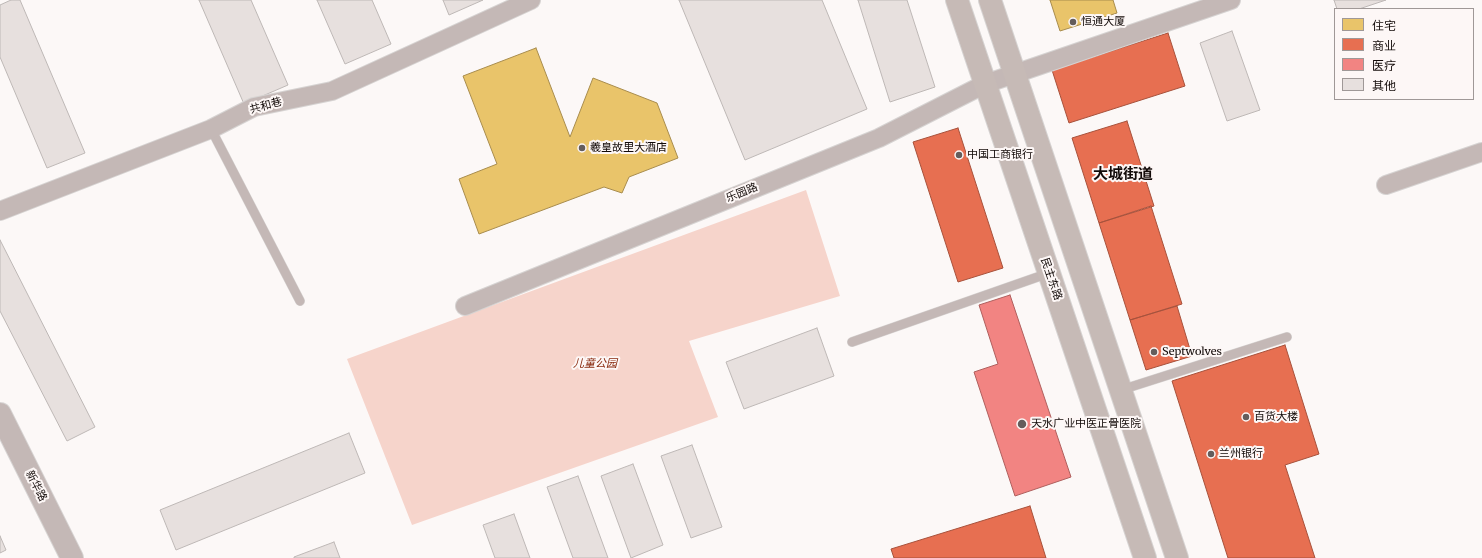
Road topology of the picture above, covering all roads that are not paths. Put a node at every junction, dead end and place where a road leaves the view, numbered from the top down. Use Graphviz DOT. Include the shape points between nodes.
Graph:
graph roads {
  1 [pos="531,0"];
  2 [pos="957,0"];
  3 [pos="990,0"];
  4 [pos="1231,0"];
  5 [pos="1015,74"];
  6 [pos="985,84"];
  7 [pos="211,129"];
  8 [pos="1482,152"];
  9 [pos="1386,185"];
  10 [pos="0,211"];
  11 [pos="1049,273"];
  12 [pos="300,301"];
  13 [pos="465,306"];
  14 [pos="1287,337"];
  15 [pos="852,342"];
  16 [pos="1121,390"];
  17 [pos="0,414"];
  18 [pos="72,558"];
  19 [pos="1145,558"];
  20 [pos="1177,558"];
  1 -- 7 [label="street, 共和巷" via="332,91 254,107"];
  2 -- 6 [label="main road, 民主东路"];
  3 -- 5 [label="main road"];
  4 -- 5 [label="street, 乐园路"];
  5 -- 6 [label="street, 乐园路"];
  5 -- 16 [label="main road"];
  6 -- 11 [label="main road, 民主东路"];
  6 -- 13 [label="street, 乐园路" via="879,138"];
  7 -- 10 [label="street, 共和巷"];
  7 -- 12 [label="lane"];
  8 -- 9 [label="street"];
  11 -- 15 [label="lane"];
  11 -- 19 [label="main road, 民主东路"];
  14 -- 16 [label="lane"];
  16 -- 20 [label="main road"];
  17 -- 18 [label="street, 新华路"];
}
